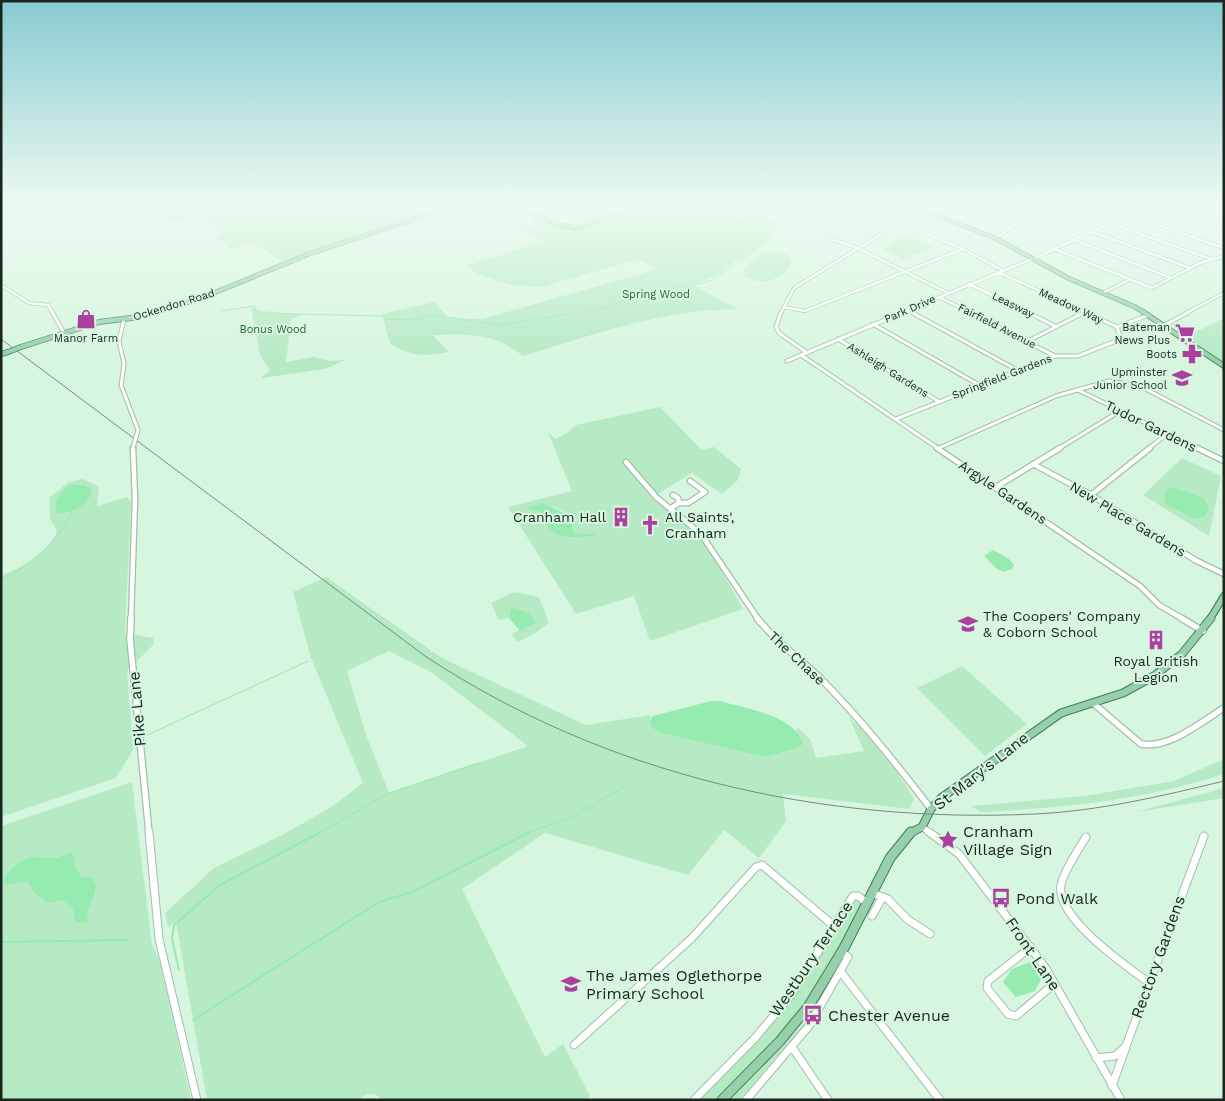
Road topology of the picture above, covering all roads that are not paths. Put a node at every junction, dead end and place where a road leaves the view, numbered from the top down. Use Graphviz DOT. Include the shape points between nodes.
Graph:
graph roads {
  1 [pos="303,256"];
  2 [pos="844,256"];
  3 [pos="874,256"];
  4 [pos="946,256"];
  5 [pos="974,256"];
  6 [pos="1029,256"];
  7 [pos="1036,256"];
  8 [pos="1072,256"];
  9 [pos="1116,256"];
  10 [pos="1159,256"];
  11 [pos="1204,256"];
  12 [pos="1222,256"];
  13 [pos="1032,258"];
  14 [pos="1211,259"];
  15 [pos="1190,268"];
  16 [pos="1000,271"];
  17 [pos="906,272"];
  18 [pos="1171,278"];
  19 [pos="1129,280"];
  20 [pos="969,284"];
  21 [pos="1,285"];
  22 [pos="948,293"];
  23 [pos="1103,293"];
  24 [pos="1224,293"];
  25 [pos="939,297"];
  26 [pos="783,308"];
  27 [pos="907,310"];
  28 [pos="1086,312"];
  29 [pos="1150,315"];
  30 [pos="124,319"];
  31 [pos="873,324"];
  32 [pos="1165,325"];
  33 [pos="1057,326"];
  34 [pos="1117,327"];
  35 [pos="64,333"];
  36 [pos="838,339"];
  37 [pos="1026,342"];
  38 [pos="806,352"];
  39 [pos="1,354"];
  40 [pos="801,355"];
  41 [pos="1055,356"];
  42 [pos="787,361"];
  43 [pos="1224,366"];
  44 [pos="1017,370"];
  45 [pos="979,385"];
  46 [pos="1078,390"];
  47 [pos="938,402"];
  48 [pos="1120,411"];
  49 [pos="896,419"];
  50 [pos="1224,430"];
  51 [pos="1167,434"];
  52 [pos="939,448"];
  53 [pos="1224,461"];
  54 [pos="626,462"];
  55 [pos="1033,464"];
  56 [pos="690,481"];
  57 [pos="996,487"];
  58 [pos="673,494"];
  59 [pos="1091,495"];
  60 [pos="679,503"];
  61 [pos="671,508"];
  62 [pos="1224,574"];
  63 [pos="1224,596"];
  64 [pos="1203,631"];
  65 [pos="1092,702"];
  66 [pos="1224,708"];
  67 [pos="931,808"];
  68 [pos="922,828"];
  69 [pos="1204,836"];
  70 [pos="1086,837"];
  71 [pos="872,893"];
  72 [pos="882,898"];
  73 [pos="868,903"];
  74 [pos="872,916"];
  75 [pos="834,926"];
  76 [pos="930,934"];
  77 [pos="1031,947"];
  78 [pos="842,952"];
  79 [pos="840,971"];
  80 [pos="1148,982"];
  81 [pos="1054,984"];
  82 [pos="574,1044"];
  83 [pos="1126,1046"];
  84 [pos="792,1047"];
  85 [pos="1096,1058"];
  86 [pos="1112,1086"];
  87 [pos="198,1100"];
  88 [pos="694,1100"];
  89 [pos="722,1100"];
  90 [pos="746,1100"];
  91 [pos="828,1100"];
  92 [pos="940,1100"];
  93 [pos="1121,1100"];
  1 -- 30 [label="main road, Ockendon Road" via="211,295"];
  2 -- 26 [label="street" via="794,288"];
  3 -- 17 [label="street"];
  4 -- 17 [label="street"];
  5 -- 16 [label="street, Meadow Way"];
  6 -- 13 [label="main road"];
  7 -- 13 [label="street, Park Drive"];
  8 -- 19 [label="street"];
  9 -- 18 [label="street"];
  10 -- 15 [label="street"];
  11 -- 14 [label="street"];
  12 -- 14 [label="street"];
  13 -- 16 [label="street, Park Drive"];
  13 -- 23 [label="main road"];
  14 -- 15 [label="street"];
  15 -- 18 [label="street"];
  16 -- 20 [label="street, Park Drive"];
  16 -- 28 [label="street, Meadow Way"];
  17 -- 22 [label="street"];
  17 -- 26 [label="street" via="806,311"];
  18 -- 19 [label="street" via="1152,288"];
  19 -- 23 [label="street"];
  20 -- 22 [label="street, Park Drive"];
  20 -- 33 [label="street, Leasway"];
  21 -- 35 [label="street" via="29,303 48,306"];
  22 -- 25 [label="street, Park Drive"];
  23 -- 29 [label="main road"];
  24 -- 32 [label="street"];
  25 -- 27 [label="street, Park Drive"];
  25 -- 37 [label="street, Fairfield Avenue"];
  26 -- 38 [label="street" via="776,327 779,333"];
  27 -- 31 [label="street, Park Drive"];
  27 -- 44 [label="street"];
  28 -- 33 [label="street"];
  28 -- 34 [label="street, Meadow Way"];
  29 -- 32 [label="main road"];
  29 -- 34 [label="street"];
  30 -- 35 [label="main road, Ockendon Road" via="98,322"];
  30 -- 87 [label="street, Pike Lane, bridge" via="119,341 124,364 121,384 138,430 133,448 135,499 130,639 147,829 158,939"];
  31 -- 36 [label="street, Park Drive"];
  31 -- 45 [label="street"];
  32 -- 43 [label="main road"];
  33 -- 37 [label="street"];
  34 -- 41 [label="street, Springfield Gardens" via="1121,339 1078,356"];
  35 -- 39 [label="main road, Ockendon Road, bridge"];
  36 -- 38 [label="street, Park Drive"];
  36 -- 47 [label="street, Ashleigh Gardens"];
  37 -- 41 [label="street, Fairfield Avenue"];
  38 -- 40 [label="street, Park Drive"];
  40 -- 42 [label="street, Park Drive"];
  40 -- 49 [label="street, Argyle Gardens"];
  41 -- 44 [label="street, Springfield Gardens"];
  44 -- 45 [label="street, Springfield Gardens"];
  45 -- 47 [label="street, Springfield Gardens"];
  46 -- 48 [label="street, Tudor Gardens"];
  46 -- 50 [label="street" via="1109,381 1135,385"];
  46 -- 52 [label="street" via="1056,396"];
  47 -- 49 [label="street, Springfield Gardens"];
  48 -- 51 [label="street, Tudor Gardens"];
  48 -- 55 [label="street"];
  49 -- 52 [label="street, Argyle Gardens"];
  51 -- 53 [label="street, Tudor Gardens"];
  51 -- 59 [label="street"];
  52 -- 57 [label="street, Argyle Gardens"];
  54 -- 61 [label="street, The Chase" via="656,497"];
  55 -- 57 [label="street"];
  55 -- 59 [label="street, New Place Gardens"];
  56 -- 60 [label="street" via="705,492 688,503"];
  57 -- 64 [label="street, Argyle Gardens" via="1140,586 1159,605"];
  58 -- 60 [label="street"];
  59 -- 62 [label="street, New Place Gardens" via="1195,560"];
  60 -- 61 [label="street"];
  61 -- 67 [label="street, The Chase" via="710,544 747,605 773,638 819,677 850,709"];
  63 -- 64 [label="main road, St Mary's Lane"];
  64 -- 65 [label="main road, St Mary's Lane" via="1182,654 1147,680 1125,692"];
  65 -- 66 [label="street" via="1141,744 1149,746 1177,737"];
  65 -- 67 [label="main road, St Mary's Lane" via="1070,708 1030,733"];
  67 -- 68 [label="main road, St Mary's Lane"];
  68 -- 71 [label="main road, St Mary's Lane" via="913,831 897,848"];
  68 -- 77 [label="street, Front Lane" via="959,854"];
  69 -- 80 [label="street, Rectory Gardens"];
  70 -- 80 [label="street" via="1059,892 1065,905 1102,946"];
  71 -- 72 [label="street"];
  71 -- 73 [label="main road, St Mary's Lane"];
  72 -- 74 [label="street"];
  72 -- 76 [label="street" via="888,899 907,919"];
  73 -- 75 [label="street, Westbury Terrace" via="853,896"];
  73 -- 78 [label="main road, St Mary's Lane"];
  75 -- 82 [label="street" via="762,865 756,867 728,902 681,949"];
  75 -- 88 [label="street, Westbury Terrace" via="791,995 755,1038"];
  77 -- 81 [label="street, Front Lane"];
  77 -- 81 [label="street" via="988,981 987,988 1008,1014 1016,1016"];
  78 -- 79 [label="street" via="848,957"];
  78 -- 89 [label="main road, St Mary's Lane" via="799,1019"];
  79 -- 84 [label="street" via="819,1010"];
  79 -- 92 [label="street"];
  80 -- 83 [label="street, Rectory Gardens"];
  81 -- 85 [label="street, Front Lane"];
  83 -- 85 [label="street" via="1115,1056"];
  83 -- 86 [label="street, Rectory Gardens"];
  84 -- 90 [label="street"];
  84 -- 91 [label="street"];
  85 -- 86 [label="street, Front Lane"];
  86 -- 93 [label="street, Front Lane"];
}
